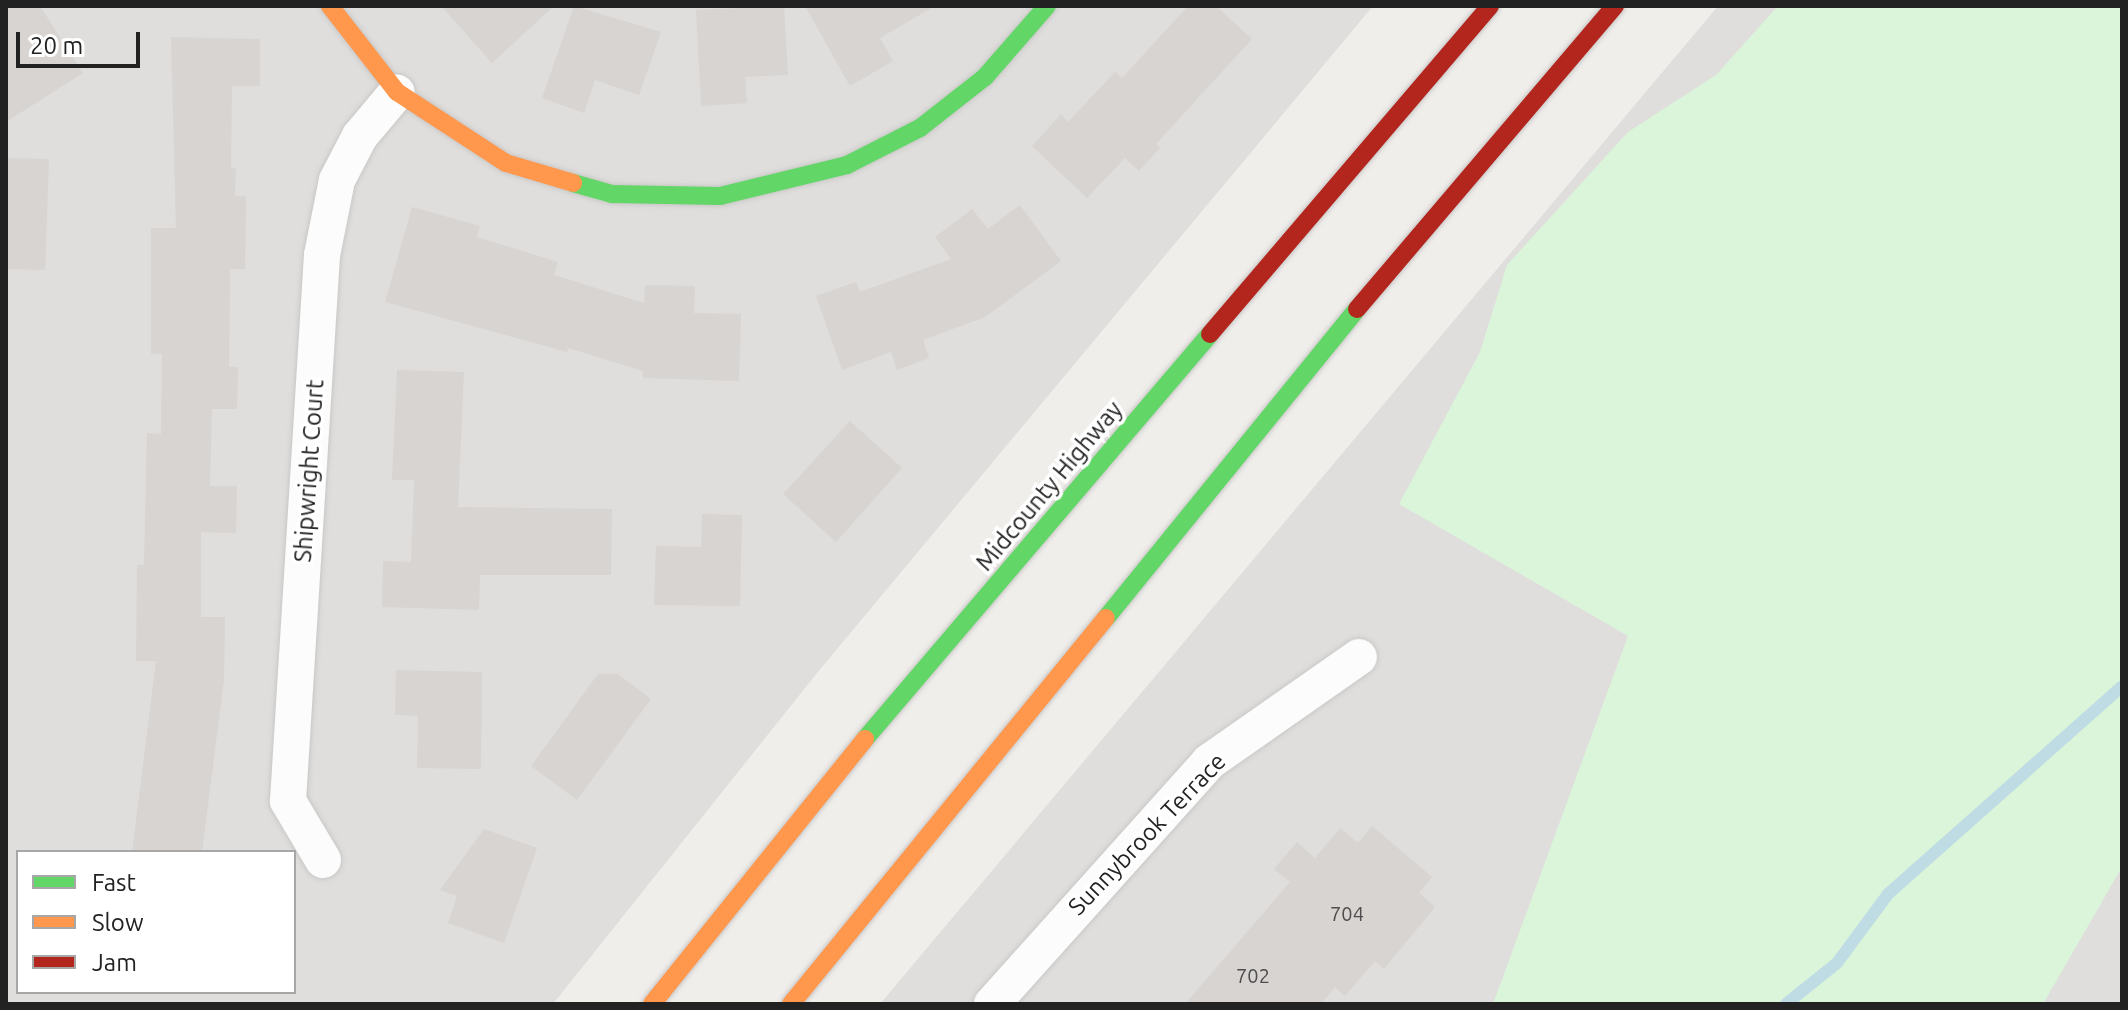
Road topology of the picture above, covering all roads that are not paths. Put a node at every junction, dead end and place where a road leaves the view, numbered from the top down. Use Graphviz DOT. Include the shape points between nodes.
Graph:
graph roads {
  1 [pos="330,6"];
  2 [pos="1047,6"];
  3 [pos="1490,6"];
  4 [pos="1615,6"];
  5 [pos="397,92"];
  6 [pos="1359,657"];
  7 [pos="323,860"];
  8 [pos="652,1004"];
  9 [pos="791,1004"];
  10 [pos="992,1004"];
  1 -- 5 [label="main road"];
  2 -- 5 [label="main road" via="985,77 920,128 847,165 720,196 612,194 506,163"];
  3 -- 8 [label="main road, Midcounty Highway" via="894,704"];
  4 -- 9 [label="main road" via="1436,213"];
  5 -- 7 [label="street, Shipwright Court" via="360,136 337,180 322,255 288,801"];
  6 -- 10 [label="street, Sunnybrook Terrace" via="1209,762"];
}
